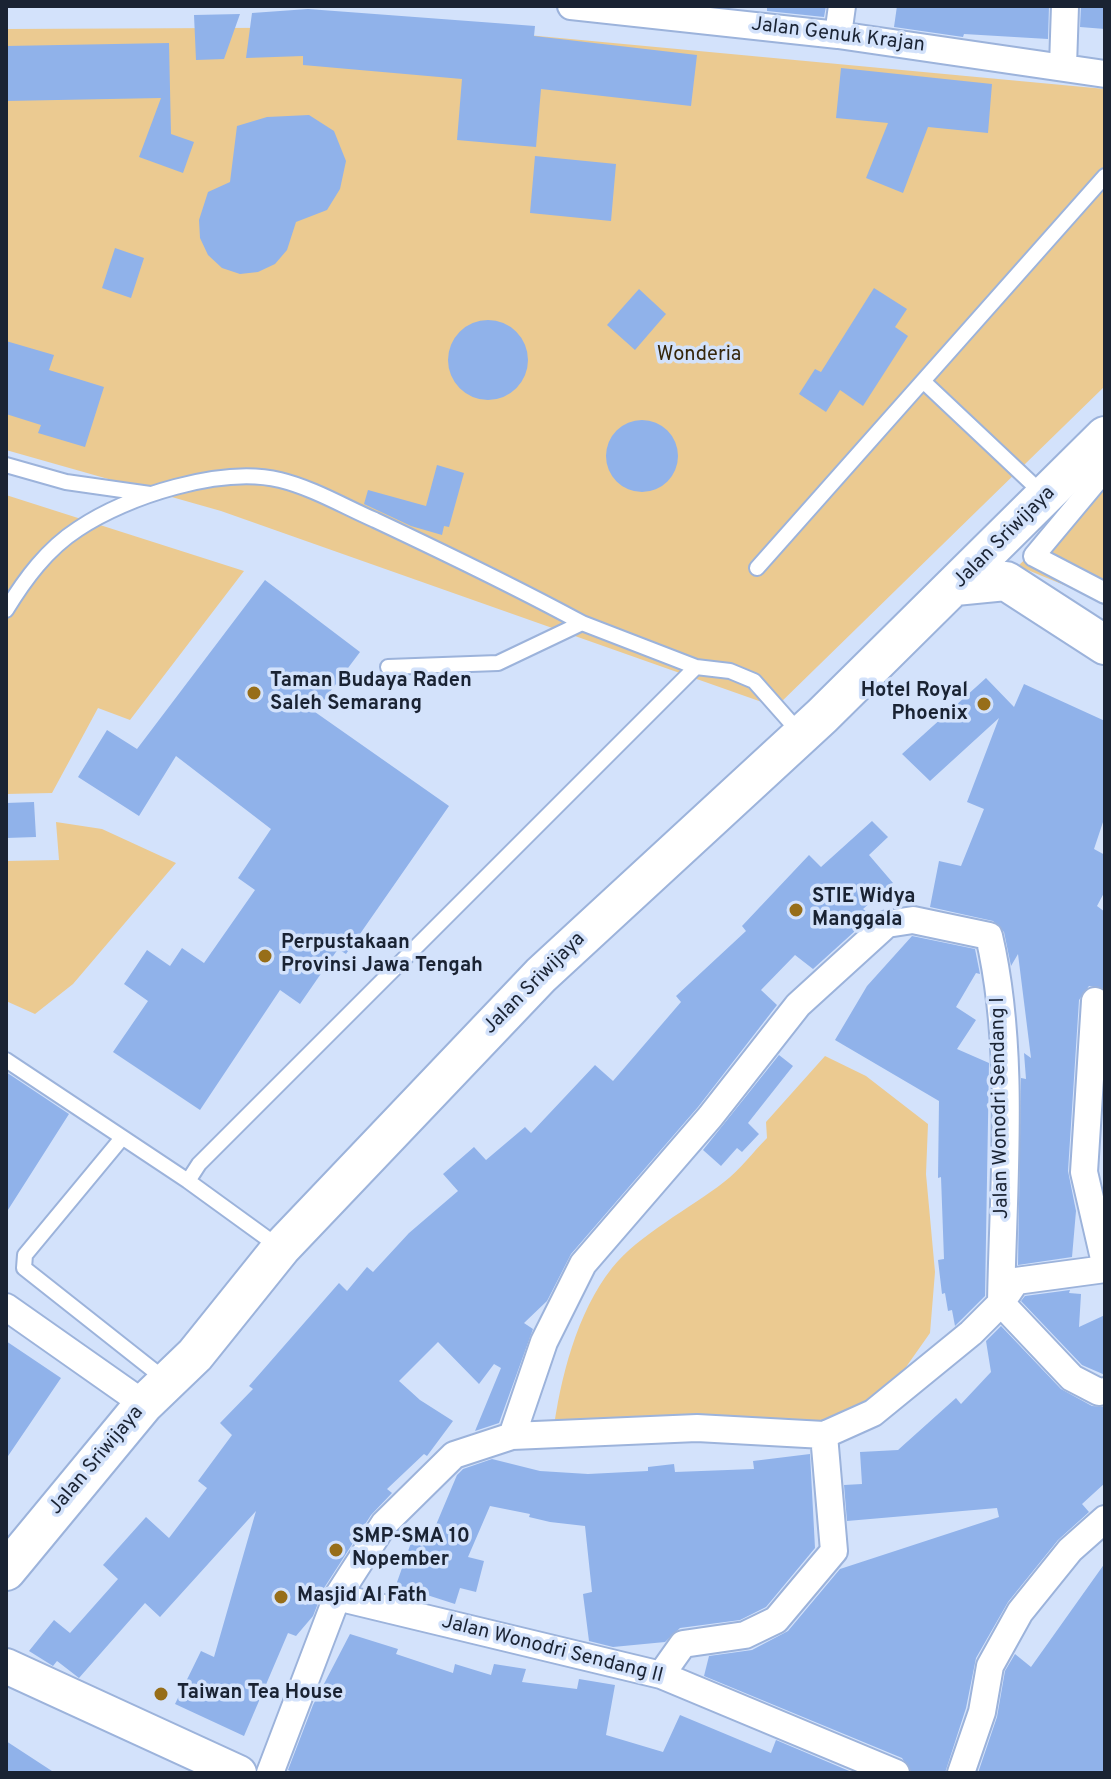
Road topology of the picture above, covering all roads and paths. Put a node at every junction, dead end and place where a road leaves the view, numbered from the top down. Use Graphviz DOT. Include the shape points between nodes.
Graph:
graph roads {
  1 [pos="571,6"];
  2 [pos="842,6"];
  3 [pos="1065,6"];
  4 [pos="657,10"];
  5 [pos="838,35"];
  6 [pos="1063,66"];
  7 [pos="1105,74"];
  8 [pos="1105,176"];
  9 [pos="923,381"];
  10 [pos="1105,436"];
  11 [pos="6,465"];
  12 [pos="1105,471"];
  13 [pos="150,494"];
  14 [pos="1046,497"];
  15 [pos="1000,564"];
  16 [pos="757,568"];
  17 [pos="1105,593"];
  18 [pos="6,610"];
  19 [pos="582,623"];
  20 [pos="1105,645"];
  21 [pos="388,667"];
  22 [pos="696,667"];
  23 [pos="801,735"];
  24 [pos="1095,1001"];
  25 [pos="6,1060"];
  26 [pos="122,1138"];
  27 [pos="188,1181"];
  28 [pos="281,1248"];
  29 [pos="1105,1266"];
  30 [pos="1001,1303"];
  31 [pos="6,1307"];
  32 [pos="1105,1391"];
  33 [pos="155,1393"];
  34 [pos="824,1435"];
  35 [pos="512,1436"];
  36 [pos="1105,1519"];
  37 [pos="6,1571"];
  38 [pos="337,1597"];
  39 [pos="6,1666"];
  40 [pos="661,1675"];
  41 [pos="239,1773"];
  42 [pos="270,1773"];
  43 [pos="896,1773"];
  44 [pos="961,1773"];
  1 -- 4 [label="street, Jalan Genuk Krajan"];
  2 -- 5 [label="street"];
  3 -- 6 [label="street"];
  4 -- 5 [label="street, Jalan Genuk Krajan"];
  5 -- 6 [label="street, Jalan Genuk Krajan"];
  6 -- 7 [label="street, Jalan Genuk Krajan"];
  8 -- 9 [label="lane"];
  9 -- 14 [label="lane"];
  9 -- 16 [label="lane"];
  10 -- 14 [label="main road, Jalan Sriwijaya"];
  11 -- 13 [label="lane" via="66,482"];
  12 -- 17 [label="street" via="1034,556"];
  13 -- 18 [label="lane" via="78,529 29,572"];
  13 -- 19 [label="lane" via="220,476 279,480 501,579"];
  14 -- 15 [label="main road, Jalan Sriwijaya"];
  15 -- 20 [label="main road"];
  15 -- 23 [label="main road, Jalan Sriwijaya" via="955,586"];
  19 -- 21 [label="lane" via="498,663"];
  19 -- 22 [label="lane"];
  22 -- 23 [label="lane" via="730,671 754,681"];
  22 -- 27 [label="lane" via="211,1151"];
  23 -- 28 [label="main road, Jalan Sriwijaya" via="541,975"];
  24 -- 29 [label="street" via="1084,1172"];
  25 -- 26 [label="lane"];
  26 -- 27 [label="lane"];
  26 -- 33 [label="lane" via="25,1255 24,1268"];
  27 -- 28 [label="lane"];
  28 -- 33 [label="main road, Jalan Sriwijaya" via="195,1355"];
  29 -- 30 [label="street" via="1016,1281"];
  30 -- 32 [label="street" via="1072,1378"];
  30 -- 34 [label="street" via="873,1413"];
  30 -- 35 [label="street, Jalan Wonodri Sendang I" via="1004,1089 1000,981 989,936 913,920 887,924 798,1005 583,1264 544,1342"];
  31 -- 33 [label="street"];
  33 -- 37 [label="main road, Jalan Sriwijaya"];
  34 -- 35 [label="street" via="697,1428"];
  34 -- 40 [label="street" via="834,1551 776,1620 745,1635 683,1644"];
  35 -- 38 [label="street" via="454,1455 384,1524"];
  36 -- 44 [label="street" via="1070,1550 1020,1612 990,1666 982,1712"];
  38 -- 40 [label="street, Jalan Wonodri Sendang II"];
  38 -- 42 [label="street"];
  39 -- 41 [label="street"];
  40 -- 43 [label="street, Jalan Wonodri Sendang II"];
}
